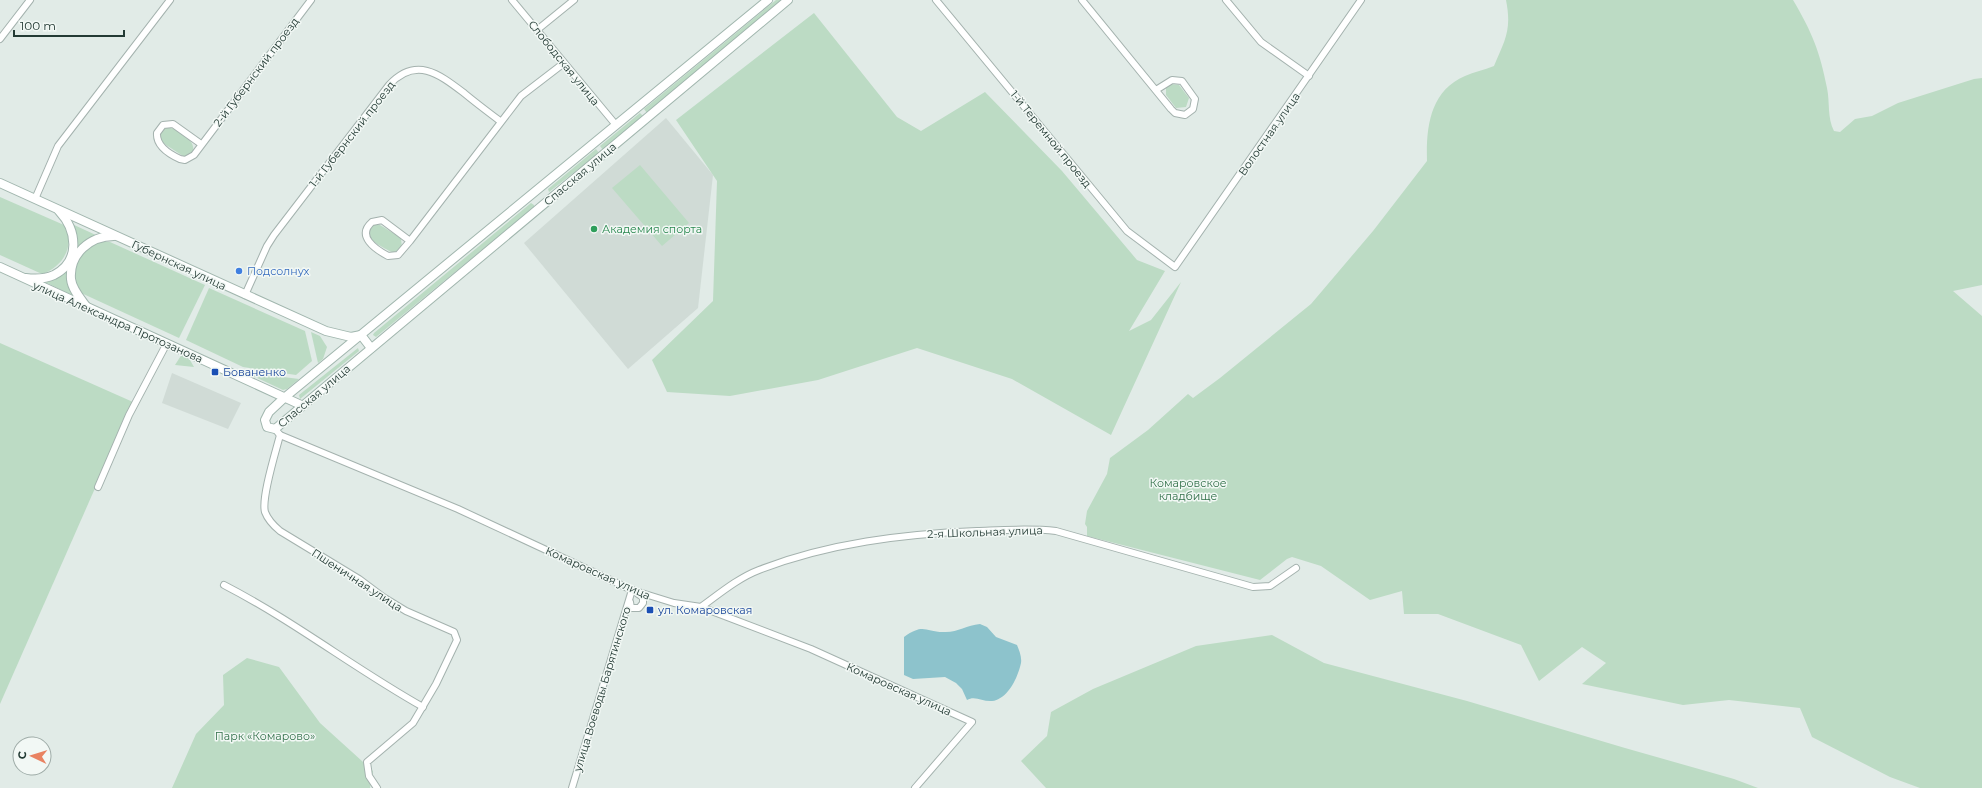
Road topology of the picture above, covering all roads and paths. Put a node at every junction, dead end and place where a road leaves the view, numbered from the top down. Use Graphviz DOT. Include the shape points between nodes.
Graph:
graph roads {
  1 [pos="30,0"];
  2 [pos="170,0"];
  3 [pos="311,0"];
  4 [pos="512,0"];
  5 [pos="574,0"];
  6 [pos="768,0"];
  7 [pos="788,0"];
  8 [pos="936,0"];
  9 [pos="1082,0"];
  10 [pos="1226,0"];
  11 [pos="1361,0"];
  12 [pos="537,30"];
  13 [pos="0,39"];
  14 [pos="564,63"];
  15 [pos="1309,76"];
  16 [pos="1156,90"];
  17 [pos="500,121"];
  18 [pos="616,126"];
  19 [pos="201,144"];
  20 [pos="0,183"];
  21 [pos="539,189"];
  22 [pos="35,199"];
  23 [pos="548,200"];
  24 [pos="55,207"];
  25 [pos="117,236"];
  26 [pos="410,241"];
  27 [pos="0,267"];
  28 [pos="1175,267"];
  29 [pos="23,278"];
  30 [pos="245,295"];
  31 [pos="87,308"];
  32 [pos="361,335"];
  33 [pos="167,343"];
  34 [pos="371,348"];
  35 [pos="284,398"];
  36 [pos="301,405"];
  37 [pos="277,432"];
  38 [pos="98,487"];
  39 [pos="1296,568"];
  40 [pos="224,586"];
  41 [pos="633,591"];
  42 [pos="629,600"];
  43 [pos="700,607"];
  44 [pos="423,707"];
  45 [pos="377,788"];
  46 [pos="572,788"];
  47 [pos="915,788"];
  1 -- 13 [label="street"];
  2 -- 22 [label="street" via="58,146"];
  3 -- 19 [label="street, 2-й Губернский проезд"];
  4 -- 12 [label="street, Слободская улица"];
  5 -- 12 [label="street"];
  6 -- 18 [label="street, Спасская улица"];
  7 -- 23 [label="street, Спасская улица"];
  8 -- 28 [label="street, 1-й Теремной проезд" via="1127,232"];
  9 -- 16 [label="street"];
  10 -- 15 [label="street" via="1261,42"];
  11 -- 15 [label="street, Волостная улица"];
  12 -- 14 [label="street, Слободская улица"];
  14 -- 17 [label="street" via="521,96"];
  14 -- 18 [label="street, Слободская улица"];
  15 -- 28 [label="street, Волостная улица"];
  16 -- 16 [label="street" via="1172,80 1182,81 1195,99 1193,109 1185,115 1175,113"];
  17 -- 26 [label="street"];
  17 -- 30 [label="street, 1-й Губернский проезд" via="438,74 423,70 400,75 274,235"];
  18 -- 21 [label="street, Спасская улица"];
  19 -- 19 [label="street, 2-й Губернский проезд" via="173,124 163,125 157,133 161,147 180,159 190,158"];
  20 -- 22 [label="street, Губернская улица"];
  21 -- 23 [label="street"];
  21 -- 32 [label="street, Спасская улица"];
  22 -- 24 [label="street, Губернская улица"];
  23 -- 34 [label="street, Спасская улица"];
  24 -- 25 [label="street, Губернская улица"];
  24 -- 29 [label="street" via="72,229 72,254 64,267 53,275 39,279"];
  25 -- 30 [label="street, Губернская улица"];
  25 -- 31 [label="street" via="105,236 91,241 79,252 72,264 71,280 76,294"];
  26 -- 26 [label="street" via="382,220 372,222 365,230 370,244 388,256 398,254"];
  27 -- 29 [label="street, улица Александра Протозанова"];
  29 -- 31 [label="street, улица Александра Протозанова"];
  30 -- 32 [label="street, Губернская улица" via="326,331 351,337"];
  31 -- 33 [label="street, улица Александра Протозанова"];
  32 -- 34 [label="street"];
  32 -- 35 [label="street, Спасская улица"];
  33 -- 35 [label="street, улица Александра Протозанова"];
  33 -- 38 [label="street" via="129,415"];
  34 -- 36 [label="street, Спасская улица"];
  35 -- 36 [label="street, улица Александра Протозанова"];
  35 -- 37 [label="street, Спасская улица" via="269,412 265,420 267,427"];
  36 -- 37 [label="street, Спасская улица"];
  37 -- 41 [label="street, Комаровская улица" via="458,509"];
  37 -- 44 [label="street, Пшеничная улица" via="266,491 265,510 271,523 406,611 454,632 457,640 451,656"];
  39 -- 43 [label="street, 2-я Школьная улица" via="1270,586 1254,587 1056,531 1035,529 938,533 822,550 758,570 729,586"];
  40 -- 44 [label="street" via="258,602 355,667"];
  41 -- 42 [label="street, улица Воеводы Барятинского"];
  41 -- 42 [label="street" via="643,597 643,603 640,608 631,608"];
  41 -- 43 [label="street, Комаровская улица" via="674,603"];
  42 -- 46 [label="street, улица Воеводы Барятинского"];
  43 -- 47 [label="street, Комаровская улица" via="811,649 972,722"];
  44 -- 45 [label="street, Пшеничная улица" via="413,723 367,762 369,776"];
}
